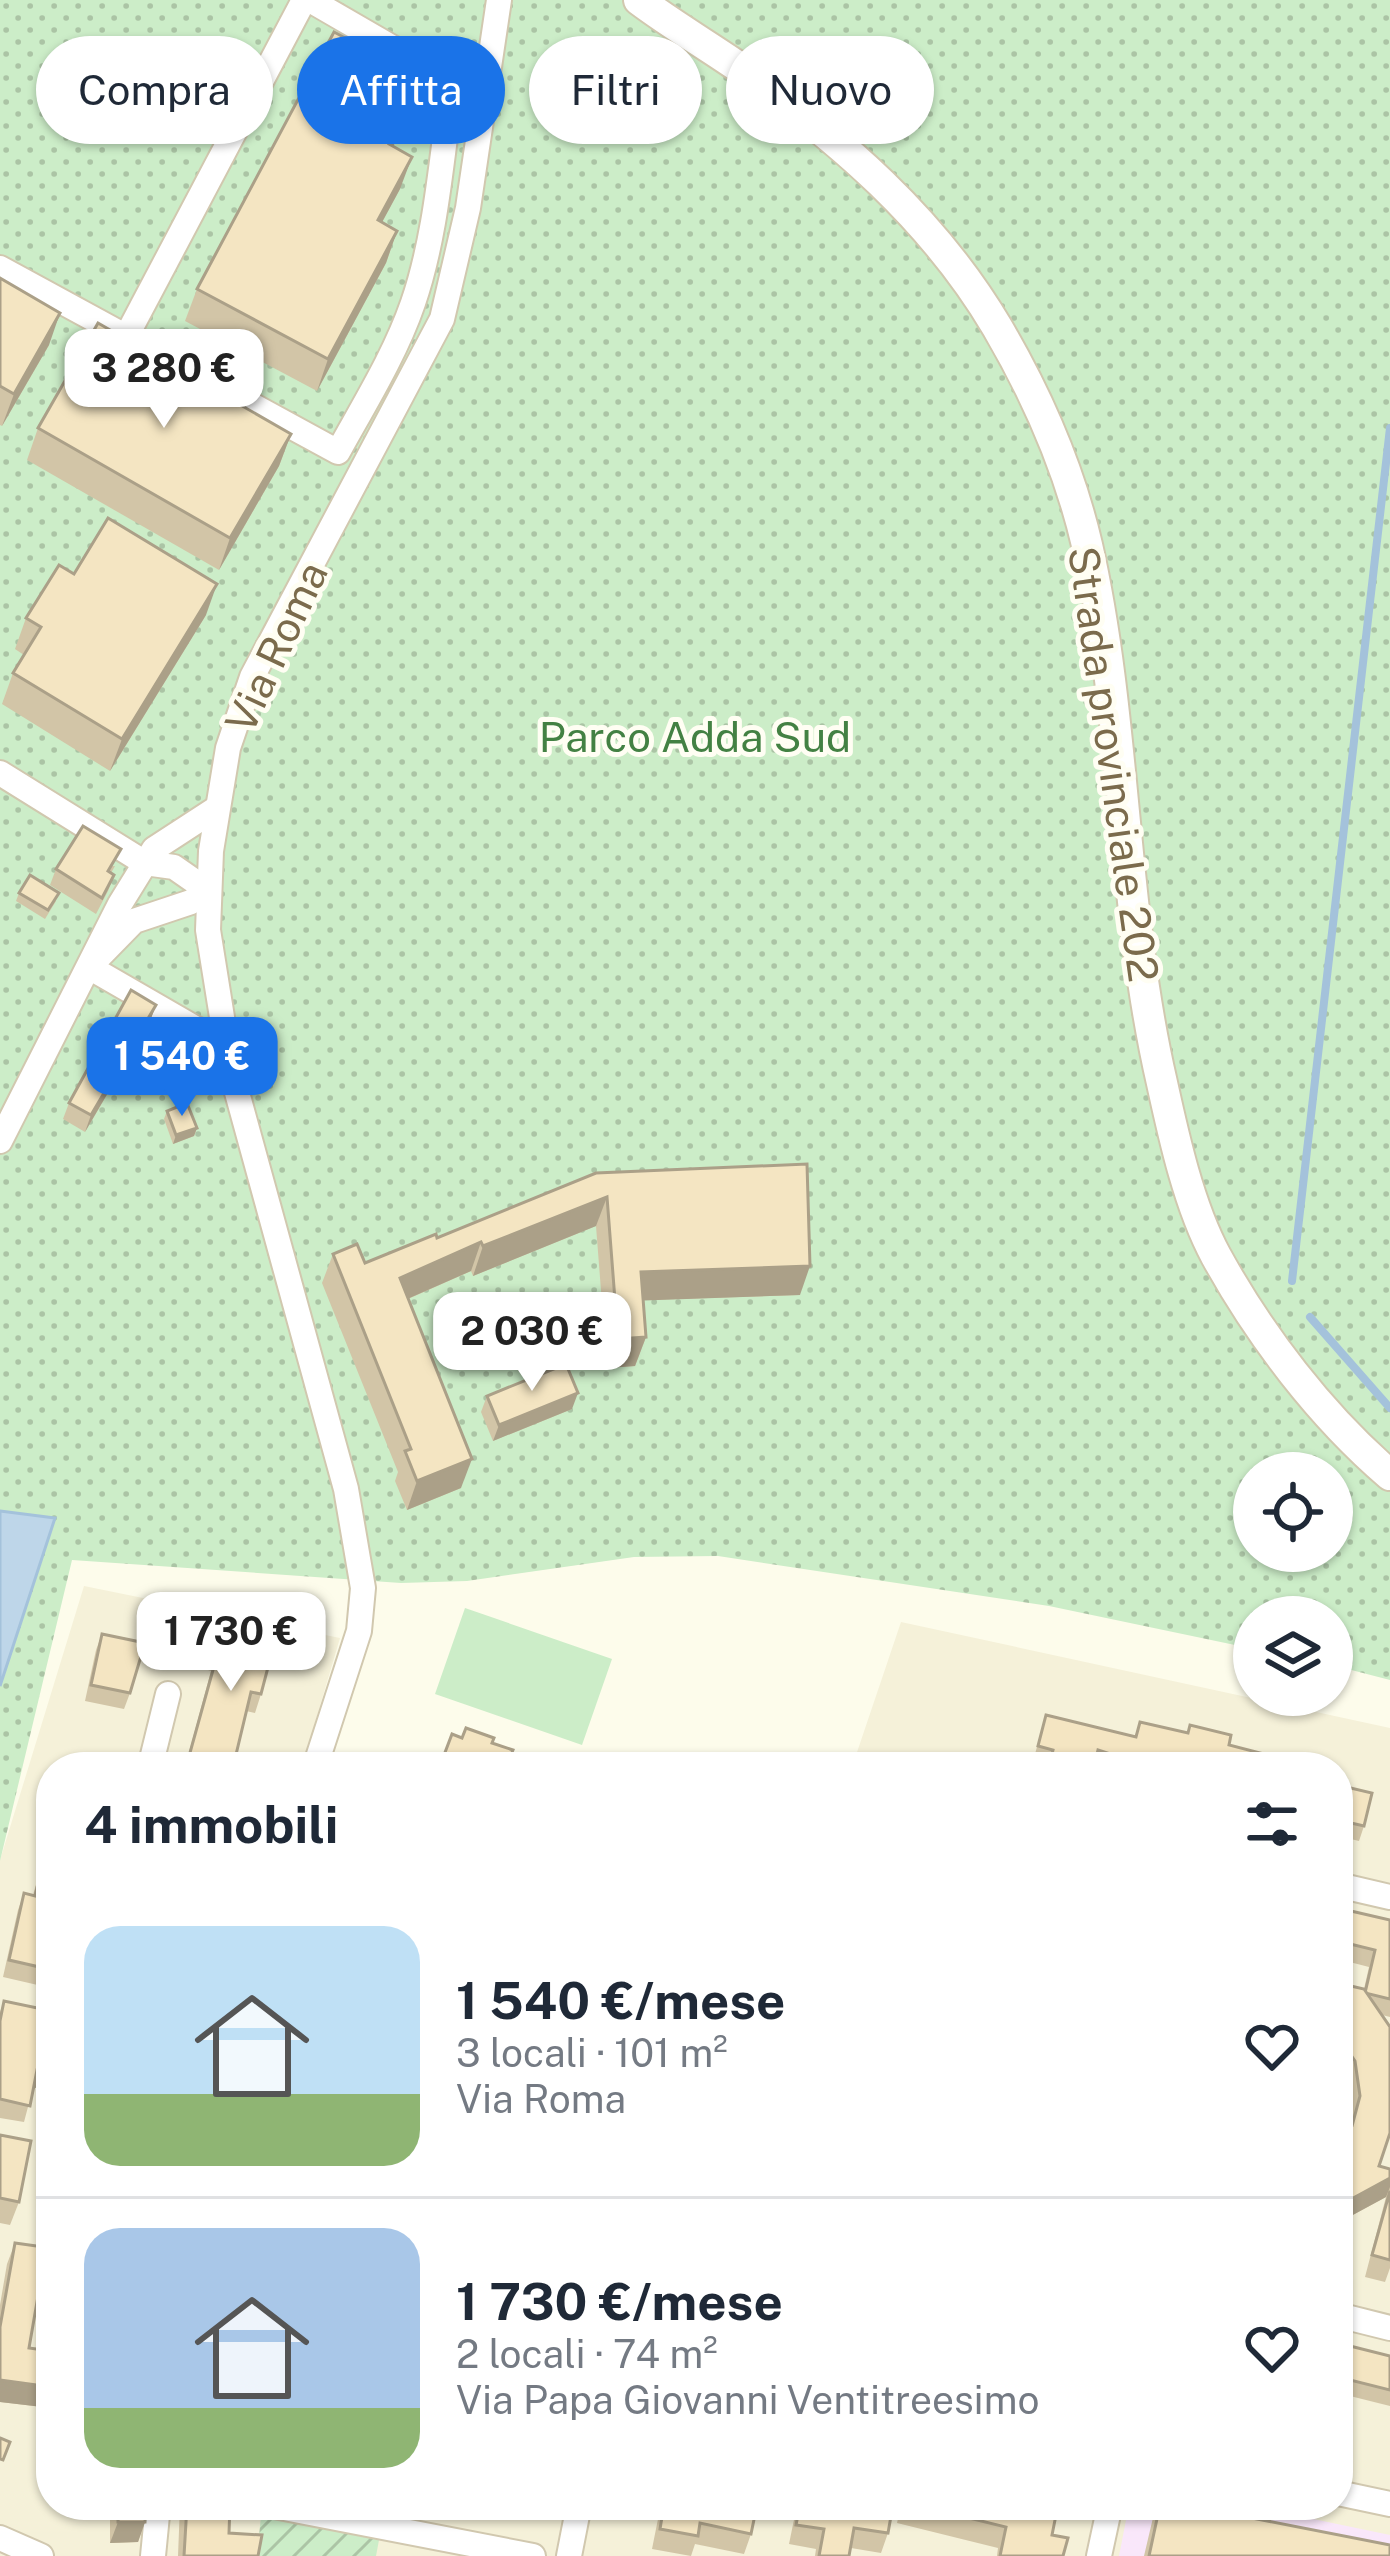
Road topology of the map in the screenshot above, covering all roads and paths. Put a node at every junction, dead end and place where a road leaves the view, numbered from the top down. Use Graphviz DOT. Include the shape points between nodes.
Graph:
graph roads {
  1 [pos="307,0"];
  2 [pos="480,0"];
  3 [pos="499,0"];
  4 [pos="642,4"];
  5 [pos="493,36"];
  6 [pos="493,36"];
  7 [pos="477,144"];
  8 [pos="0,268"];
  9 [pos="126,337"];
  10 [pos="0,773"];
  11 [pos="217,808"];
  12 [pos="145,863"];
  13 [pos="207,890"];
  14 [pos="177,906"];
  15 [pos="208,930"];
  16 [pos="89,967"];
  17 [pos="226,1046"];
  18 [pos="0,1141"];
  19 [pos="1390,1475"];
  20 [pos="168,1694"];
  21 [pos="154,1752"];
  22 [pos="320,1752"];
  23 [pos="1353,1888"];
  24 [pos="1390,1897"];
  25 [pos="1353,2318"];
  26 [pos="1390,2327"];
  27 [pos="1353,2496"];
  28 [pos="1390,2504"];
  29 [pos="157,2520"];
  30 [pos="347,2520"];
  31 [pos="576,2520"];
  32 [pos="1107,2520"];
  33 [pos="0,2538"];
  34 [pos="41,2556"];
  35 [pos="153,2556"];
  36 [pos="533,2556"];
  37 [pos="569,2556"];
  38 [pos="1100,2556"];
  1 -- 9 [label="street"];
  1 -- 9 [label="street" via="451,86 425,265 359,413 338,452"];
  2 -- 5 [label="street, Via Roma"];
  3 -- 6 [label="street, Via Roma"];
  4 -- 19 [label="street, Strada provinciale 202" via="793,106 880,179 977,295 1034,397 1075,501 1094,580 1148,1021 1176,1146 1215,1253 1280,1354 1352,1443"];
  7 -- 11 [label="street, Via Roma" via="442,319 252,677"];
  8 -- 9 [label="street"];
  10 -- 12 [label="street"];
  11 -- 12 [label="street"];
  11 -- 13 [label="street, Via Roma"];
  12 -- 13 [label="street" via="174,867"];
  12 -- 14 [label="street" via="155,888"];
  12 -- 16 [label="street"];
  13 -- 14 [label="street"];
  13 -- 15 [label="street, Via Roma"];
  14 -- 15 [label="street"];
  14 -- 16 [label="street" via="134,921"];
  15 -- 17 [label="street, Via Roma"];
  16 -- 17 [label="street"];
  16 -- 18 [label="street"];
  17 -- 22 [label="street, Via Roma" via="346,1489 363,1588 359,1631"];
  20 -- 21 [label="street"];
  23 -- 24 [label="street"];
  25 -- 26 [label="street"];
  27 -- 28 [label="street"];
  29 -- 35 [label="street"];
  30 -- 36 [label="street"];
  31 -- 37 [label="street"];
  32 -- 38 [label="street"];
  33 -- 34 [label="street"];
}
